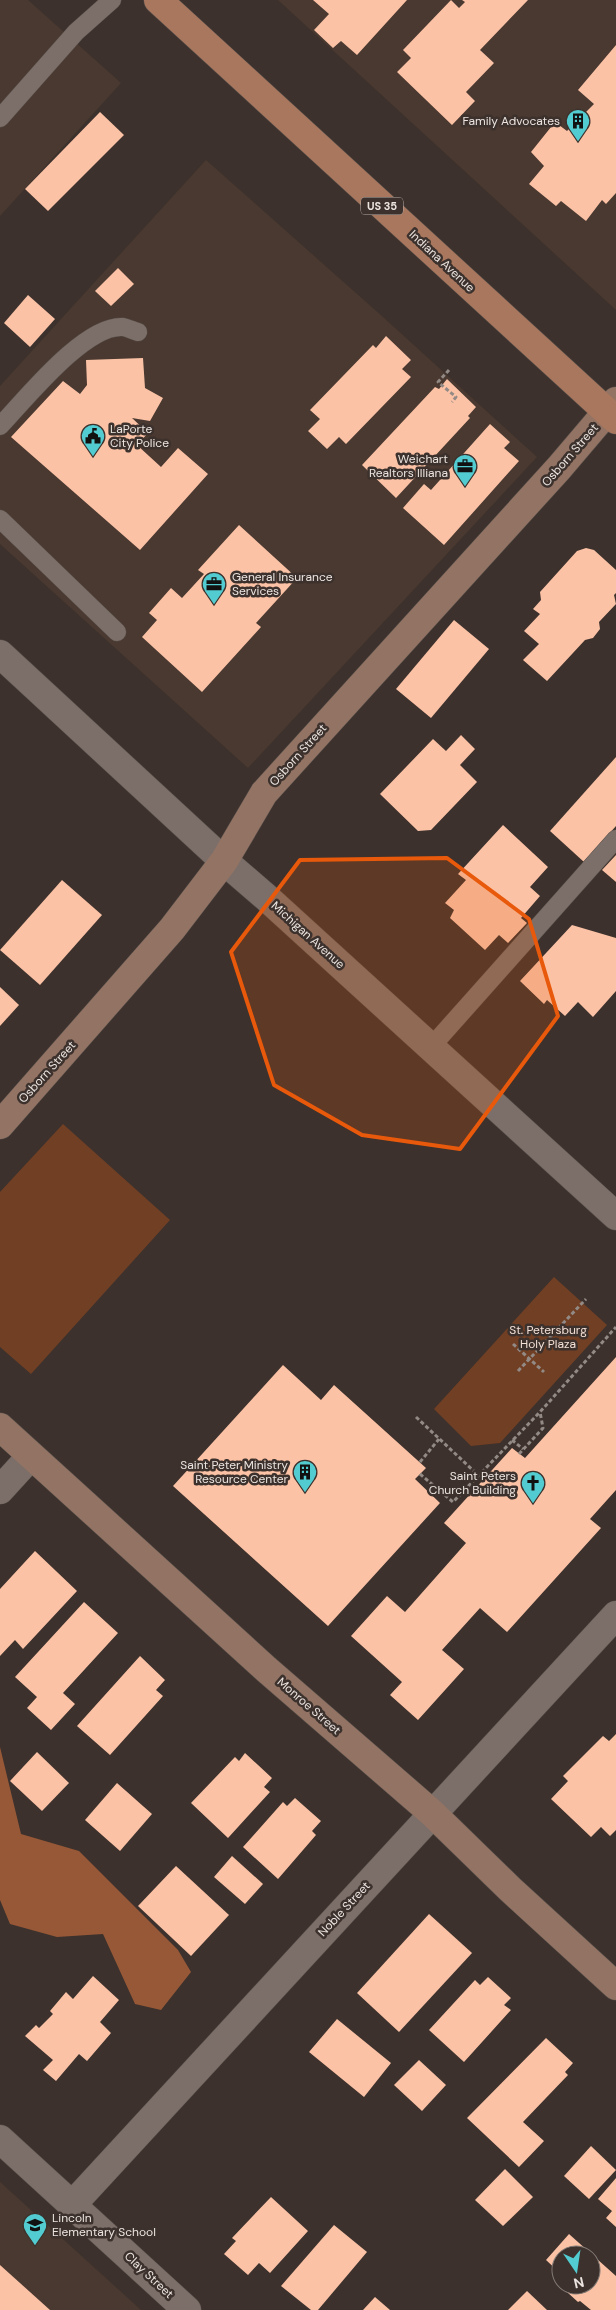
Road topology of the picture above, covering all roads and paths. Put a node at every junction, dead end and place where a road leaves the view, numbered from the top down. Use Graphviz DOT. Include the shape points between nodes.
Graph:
graph roads {
  1 [pos="112,0"];
  2 [pos="158,0"];
  3 [pos="0,118"];
  4 [pos="138,332"];
  5 [pos="449,370"];
  6 [pos="452,402"];
  7 [pos="613,411"];
  8 [pos="0,426"];
  9 [pos="0,519"];
  10 [pos="117,632"];
  11 [pos="0,654"];
  12 [pos="616,839"];
  13 [pos="224,861"];
  14 [pos="431,1048"];
  15 [pos="0,1126"];
  16 [pos="616,1216"];
  17 [pos="586,1299"];
  18 [pos="616,1327"];
  19 [pos="513,1344"];
  20 [pos="529,1359"];
  21 [pos="518,1371"];
  22 [pos="544,1372"];
  23 [pos="540,1412"];
  24 [pos="416,1417"];
  25 [pos="0,1427"];
  26 [pos="439,1439"];
  27 [pos="512,1440"];
  28 [pos="523,1449"];
  29 [pos="519,1454"];
  30 [pos="32,1456"];
  31 [pos="420,1462"];
  32 [pos="420,1474"];
  33 [pos="478,1475"];
  34 [pos="0,1490"];
  35 [pos="616,1615"];
  36 [pos="432,1813"];
  37 [pos="616,1986"];
  38 [pos="0,2139"];
  39 [pos="73,2204"];
  40 [pos="187,2310"];
  1 -- 3 [label="lane" via="76,32"];
  2 -- 7 [label="main road, Indiana Avenue / US 35"];
  4 -- 8 [label="lane" via="123,327 102,332 72,350"];
  5 -- 6 [label="path" via="438,382 456,398"];
  7 -- 13 [label="street, Osborn Street" via="264,793"];
  9 -- 10 [label="lane"];
  11 -- 13 [label="street, Michigan Avenue"];
  12 -- 14 [label="lane"];
  13 -- 14 [label="street, Michigan Avenue"];
  13 -- 15 [label="street, Osborn Street" via="172,929"];
  14 -- 16 [label="street, Michigan Avenue"];
  17 -- 20 [label="path"];
  18 -- 23 [label="path"];
  19 -- 20 [label="path"];
  20 -- 21 [label="path"];
  20 -- 22 [label="path"];
  23 -- 27 [label="path"];
  23 -- 28 [label="path" via="543,1428"];
  24 -- 26 [label="path"];
  25 -- 30 [label="street, Monroe Street"];
  26 -- 31 [label="path"];
  26 -- 33 [label="path"];
  27 -- 28 [label="path"];
  27 -- 33 [label="path"];
  28 -- 29 [label="path"];
  30 -- 34 [label="street"];
  30 -- 36 [label="street, Monroe Street"];
  32 -- 33 [label="path" via="453,1502"];
  35 -- 36 [label="street, Noble Street"];
  36 -- 37 [label="street, Monroe Street"];
  36 -- 39 [label="street, Noble Street"];
  38 -- 39 [label="street, Clay Street"];
  39 -- 40 [label="street, Clay Street"];
}
